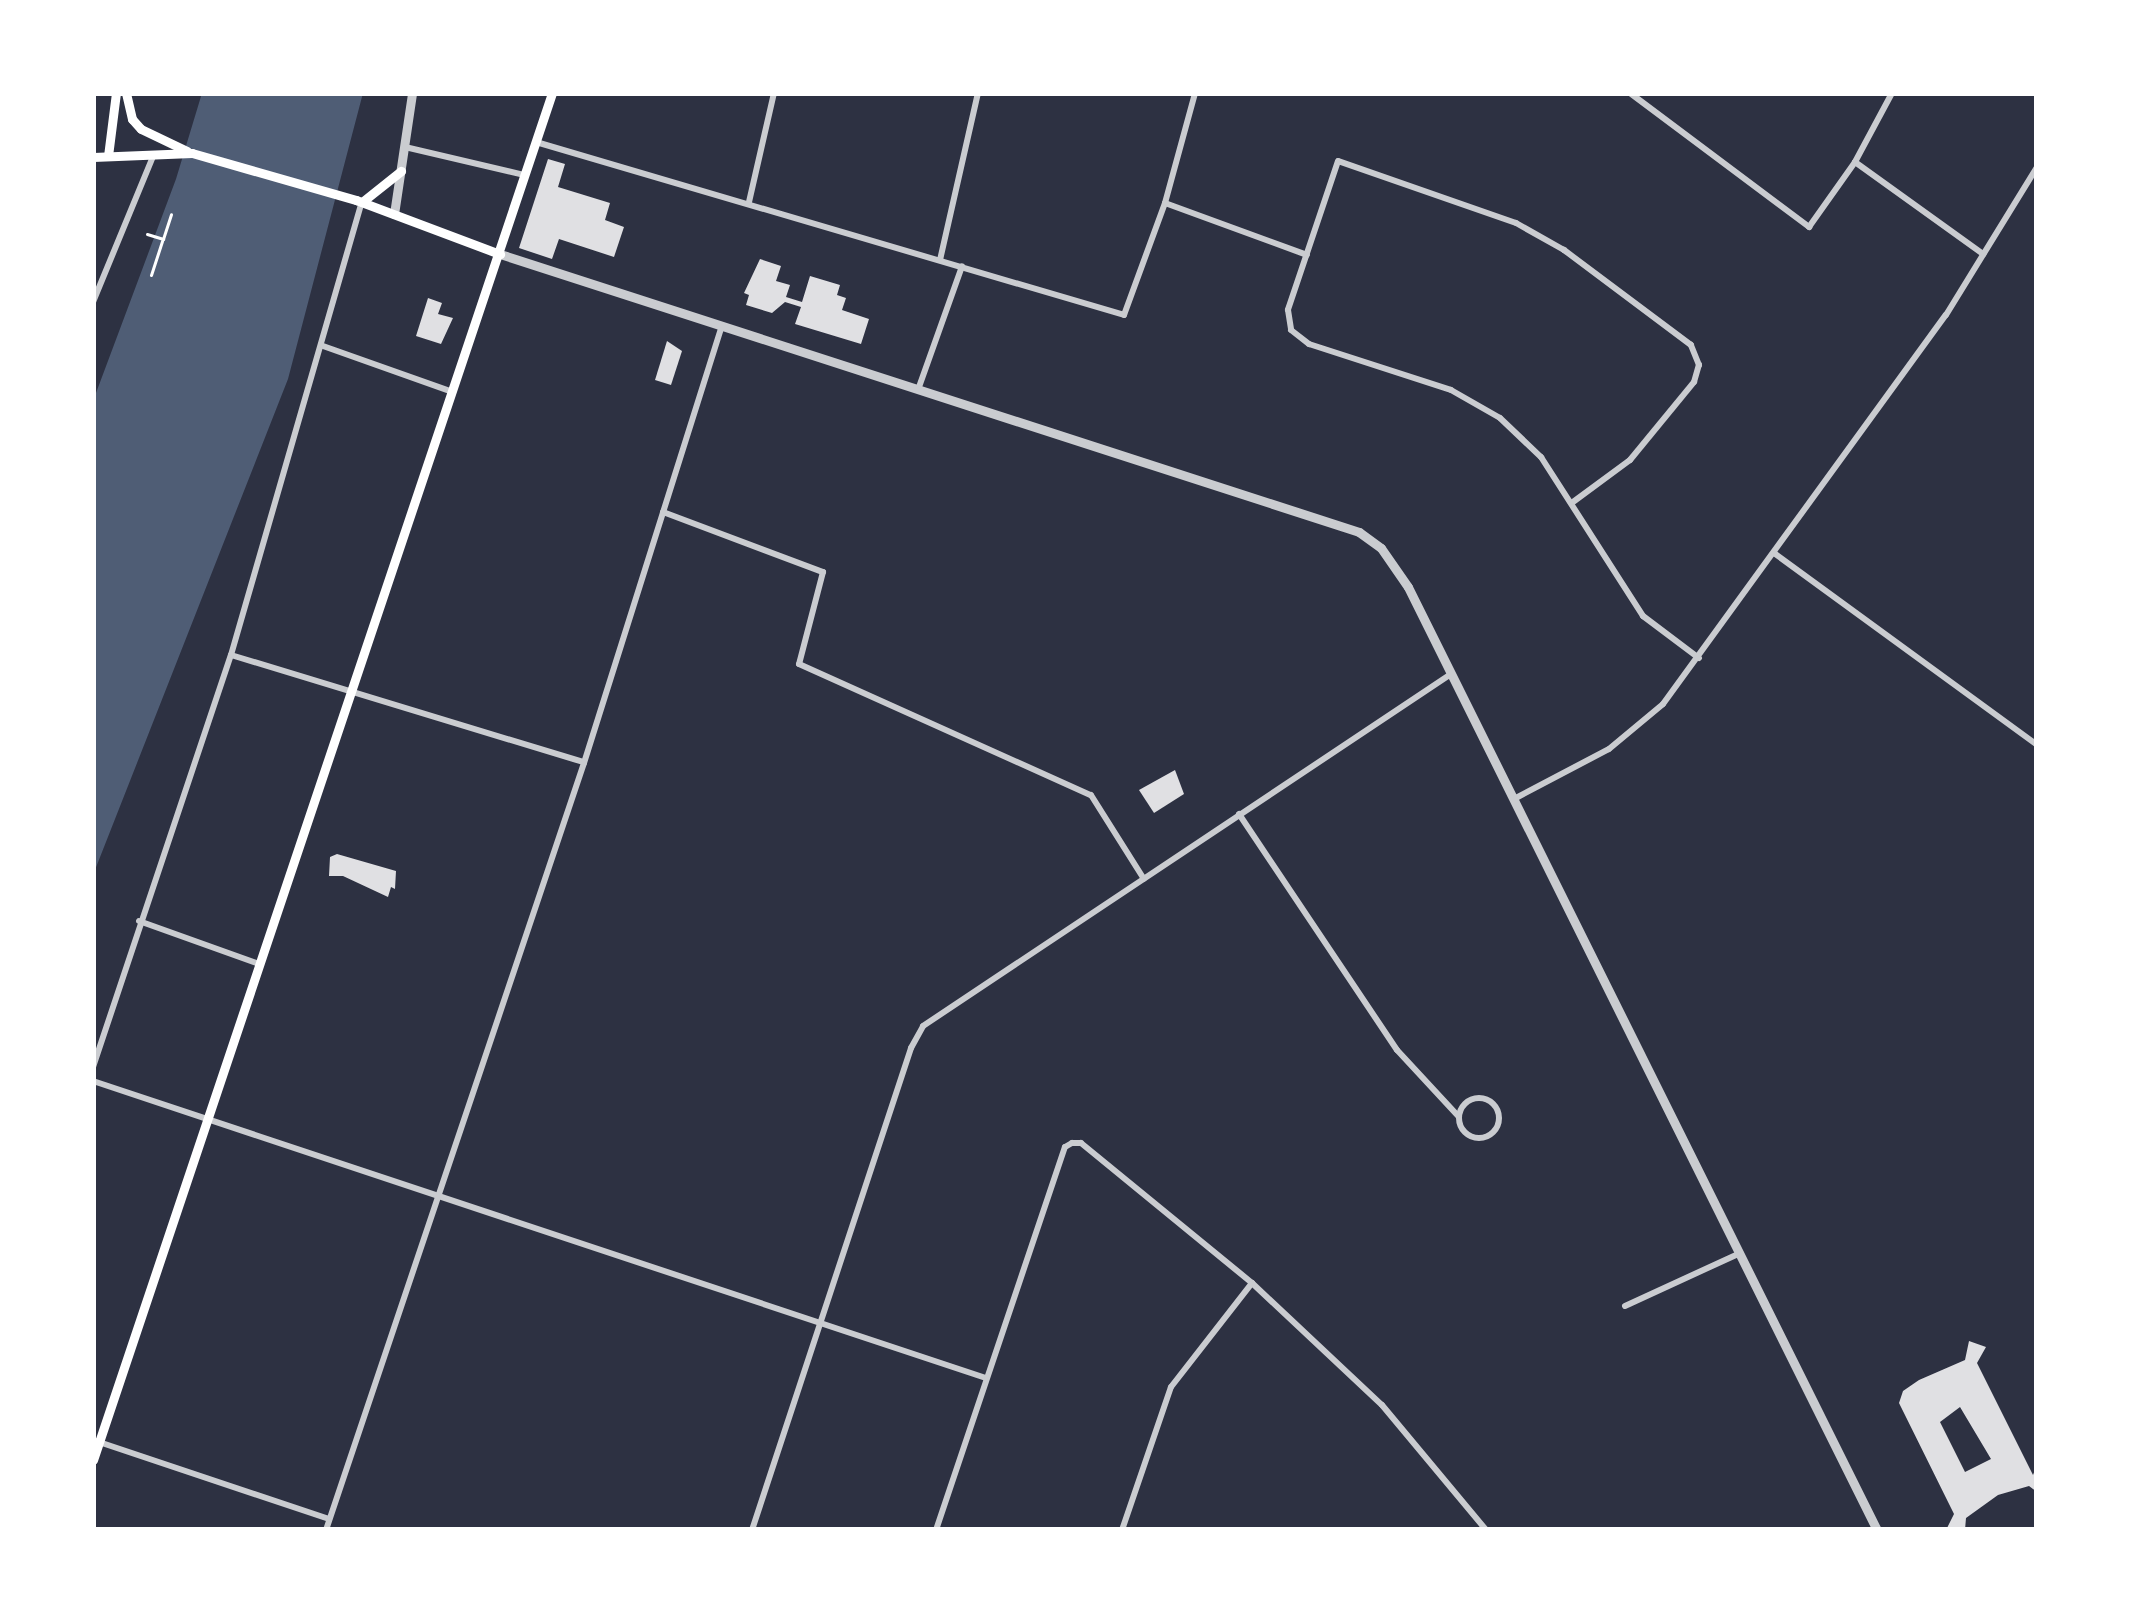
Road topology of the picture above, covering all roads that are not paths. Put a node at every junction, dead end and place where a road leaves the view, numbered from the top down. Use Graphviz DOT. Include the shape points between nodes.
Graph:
graph roads {
  1 [pos="116,93"];
  2 [pos="126,93"];
  3 [pos="412,93"];
  4 [pos="552,93"];
  5 [pos="774,93"];
  6 [pos="978,93"];
  7 [pos="1196,93"];
  8 [pos="1630,93"];
  9 [pos="1892,93"];
  10 [pos="536,142"];
  11 [pos="405,147"];
  12 [pos="192,153"];
  13 [pos="154,154"];
  14 [pos="93,157"];
  15 [pos="109,157"];
  16 [pos="1855,161"];
  17 [pos="2037,167"];
  18 [pos="401,171"];
  19 [pos="525,176"];
  20 [pos="359,201"];
  21 [pos="749,202"];
  22 [pos="1165,203"];
  23 [pos="394,214"];
  24 [pos="500,254"];
  25 [pos="1983,254"];
  26 [pos="1307,255"];
  27 [pos="940,260"];
  28 [pos="962,266"];
  29 [pos="93,302"];
  30 [pos="721,328"];
  31 [pos="323,346"];
  32 [pos="918,390"];
  33 [pos="451,391"];
  34 [pos="1573,502"];
  35 [pos="663,512"];
  36 [pos="1774,553"];
  37 [pos="231,655"];
  38 [pos="1699,658"];
  39 [pos="1451,674"];
  40 [pos="350,691"];
  41 [pos="2037,745"];
  42 [pos="584,763"];
  43 [pos="1514,799"];
  44 [pos="1239,814"];
  45 [pos="1144,879"];
  46 [pos="139,922"];
  47 [pos="259,964"];
  48 [pos="93,1066"];
  49 [pos="93,1081"];
  50 [pos="1459,1118"];
  51 [pos="206,1120"];
  52 [pos="441,1197"];
  53 [pos="1740,1253"];
  54 [pos="1252,1283"];
  55 [pos="1625,1306"];
  56 [pos="819,1323"];
  57 [pos="986,1378"];
  58 [pos="96,1441"];
  59 [pos="93,1460"];
  60 [pos="329,1519"];
  61 [pos="326,1530"];
  62 [pos="752,1530"];
  63 [pos="936,1530"];
  64 [pos="1122,1530"];
  65 [pos="1486,1530"];
  66 [pos="1877,1530"];
  1 -- 15 [label="main road"];
  2 -- 12 [label="main road" via="132,118"];
  3 -- 11 [label="street"];
  4 -- 10 [label="main road"];
  5 -- 21 [label="street"];
  6 -- 27 [label="street"];
  7 -- 22 [label="street"];
  8 -- 16 [label="street" via="1808,226"];
  9 -- 16 [label="street"];
  10 -- 19 [label="main road"];
  10 -- 21 [label="street"];
  11 -- 18 [label="street"];
  11 -- 19 [label="street"];
  12 -- 13 [label="main road"];
  12 -- 20 [label="main road"];
  13 -- 15 [label="main road"];
  13 -- 29 [label="street"];
  14 -- 15 [label="main road"];
  16 -- 25 [label="street"];
  17 -- 25 [label="street"];
  18 -- 20 [label="main road"];
  18 -- 23 [label="street"];
  19 -- 24 [label="main road"];
  20 -- 23 [label="main road"];
  20 -- 31 [label="street"];
  21 -- 27 [label="street"];
  22 -- 26 [label="street"];
  22 -- 28 [label="street" via="1124,315"];
  23 -- 24 [label="main road"];
  24 -- 30 [label="street"];
  24 -- 33 [label="main road"];
  25 -- 36 [label="street"];
  26 -- 34 [label="street" via="1288,310 1294,336 1482,405 1528,443"];
  26 -- 34 [label="street" via="1338,161 1516,223 1691,344 1700,365 1694,382 1630,460"];
  27 -- 28 [label="street"];
  28 -- 32 [label="street"];
  30 -- 32 [label="street"];
  30 -- 35 [label="street"];
  31 -- 33 [label="street"];
  31 -- 37 [label="street"];
  32 -- 39 [label="street" via="1358,532 1390,557"];
  33 -- 40 [label="main road"];
  34 -- 38 [label="street" via="1635,606"];
  35 -- 42 [label="street"];
  35 -- 45 [label="street" via="823,572 799,664 1091,795"];
  36 -- 38 [label="street"];
  36 -- 41 [label="street"];
  37 -- 40 [label="street"];
  37 -- 46 [label="street"];
  38 -- 43 [label="street" via="1622,740"];
  39 -- 43 [label="street"];
  39 -- 44 [label="street"];
  40 -- 42 [label="street"];
  40 -- 47 [label="main road"];
  42 -- 52 [label="street"];
  43 -- 53 [label="street"];
  44 -- 45 [label="street"];
  44 -- 50 [label="street" via="1389,1040"];
  45 -- 56 [label="street" via="917,1034"];
  46 -- 47 [label="street"];
  46 -- 48 [label="street"];
  47 -- 51 [label="main road"];
  49 -- 51 [label="street"];
  50 -- 50 [label="street" via="1478,1137 1490,1134 1498,1118 1489,1101 1475,1098"];
  51 -- 52 [label="street"];
  51 -- 58 [label="main road"];
  52 -- 56 [label="street"];
  52 -- 60 [label="street"];
  53 -- 55 [label="street"];
  53 -- 66 [label="street"];
  54 -- 57 [label="street" via="1081,1143 1065,1147"];
  54 -- 64 [label="street" via="1171,1387"];
  54 -- 65 [label="street" via="1382,1405"];
  56 -- 57 [label="street"];
  56 -- 62 [label="street"];
  57 -- 63 [label="street"];
  58 -- 59 [label="main road"];
  58 -- 60 [label="street"];
  60 -- 61 [label="street"];
}
